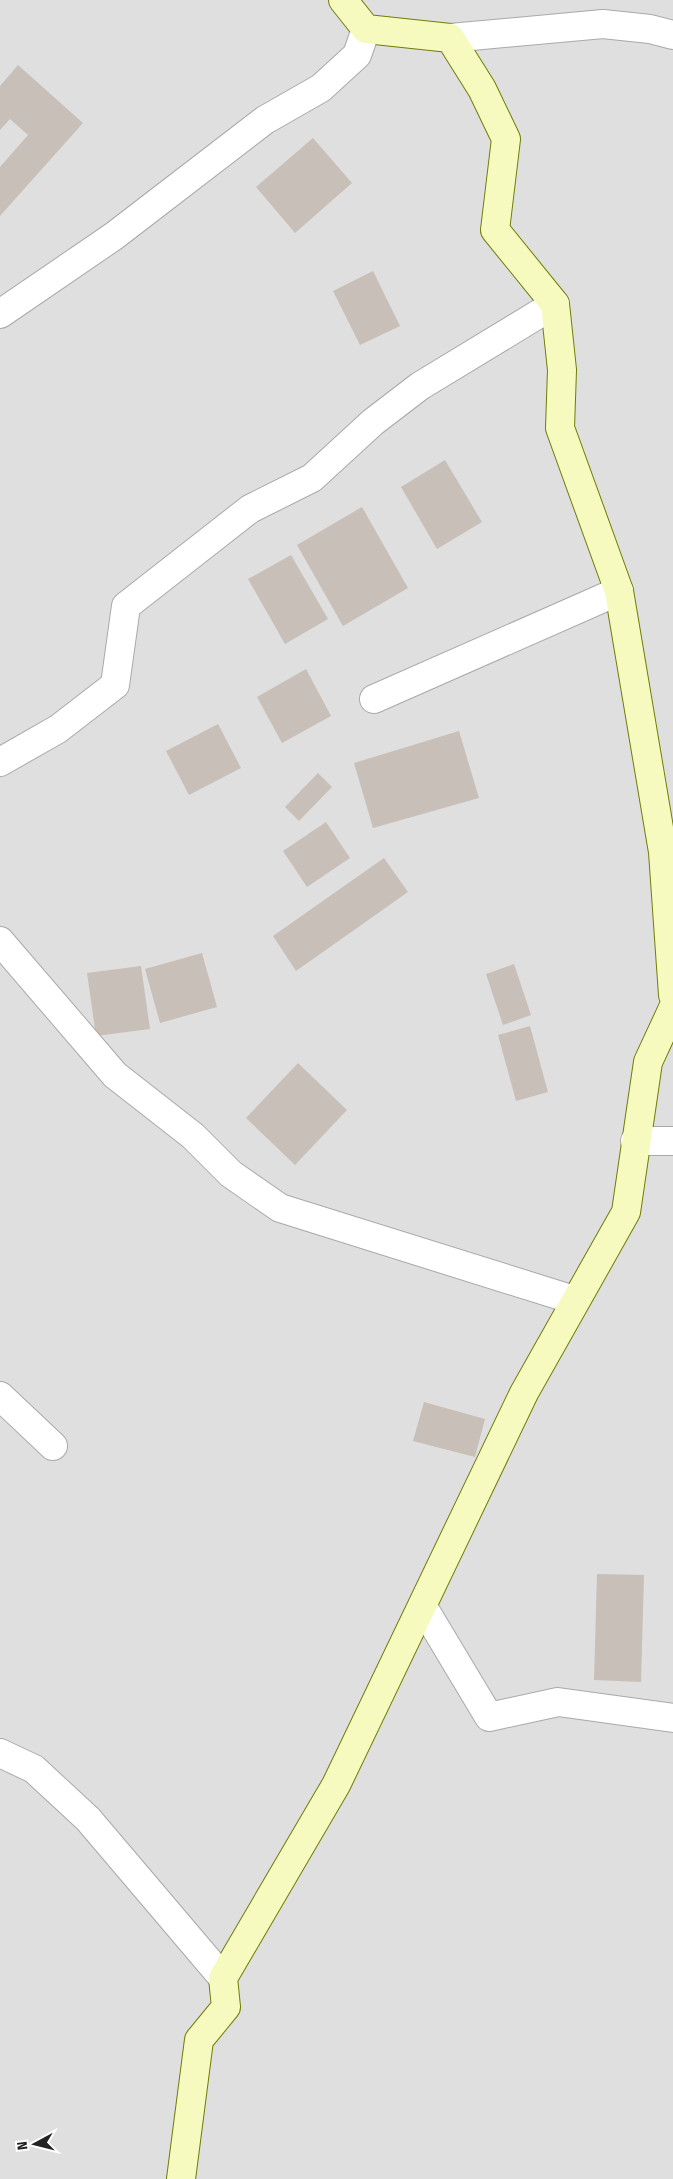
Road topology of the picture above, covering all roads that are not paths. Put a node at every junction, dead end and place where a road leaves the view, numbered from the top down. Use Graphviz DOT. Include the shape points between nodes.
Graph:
graph roads {
  1 [pos="344,0"];
  2 [pos="366,29"];
  3 [pos="673,35"];
  4 [pos="450,38"];
  5 [pos="555,304"];
  6 [pos="0,314"];
  7 [pos="619,591"];
  8 [pos="374,699"];
  9 [pos="0,762"];
  10 [pos="0,941"];
  11 [pos="673,995"];
  12 [pos="673,1008"];
  13 [pos="673,1141"];
  14 [pos="635,1142"];
  15 [pos="574,1300"];
  16 [pos="0,1396"];
  17 [pos="53,1446"];
  18 [pos="423,1607"];
  19 [pos="673,1718"];
  20 [pos="0,1754"];
  21 [pos="223,1978"];
  22 [pos="181,2179"];
  1 -- 2 [label="street"];
  2 -- 4 [label="street"];
  2 -- 6 [label="street" via="357,55 321,88 265,120 114,236"];
  3 -- 4 [label="street" via="603,24"];
  4 -- 5 [label="street" via="482,89 506,139 495,230"];
  5 -- 7 [label="street" via="562,370 560,428"];
  5 -- 9 [label="street" via="420,386 372,422 312,478 250,509 126,606 115,685 58,729"];
  7 -- 8 [label="street"];
  7 -- 11 [label="street" via="663,852"];
  10 -- 15 [label="street" via="115,1075 193,1136 231,1174 280,1208"];
  12 -- 14 [label="street" via="648,1062"];
  13 -- 14 [label="street"];
  14 -- 15 [label="street" via="626,1212"];
  15 -- 18 [label="street" via="524,1393"];
  16 -- 17 [label="street"];
  18 -- 19 [label="street" via="489,1718 558,1702"];
  18 -- 21 [label="street" via="336,1785"];
  20 -- 21 [label="street" via="34,1769 88,1819"];
  21 -- 22 [label="street" via="226,2007 199,2040"];
}
